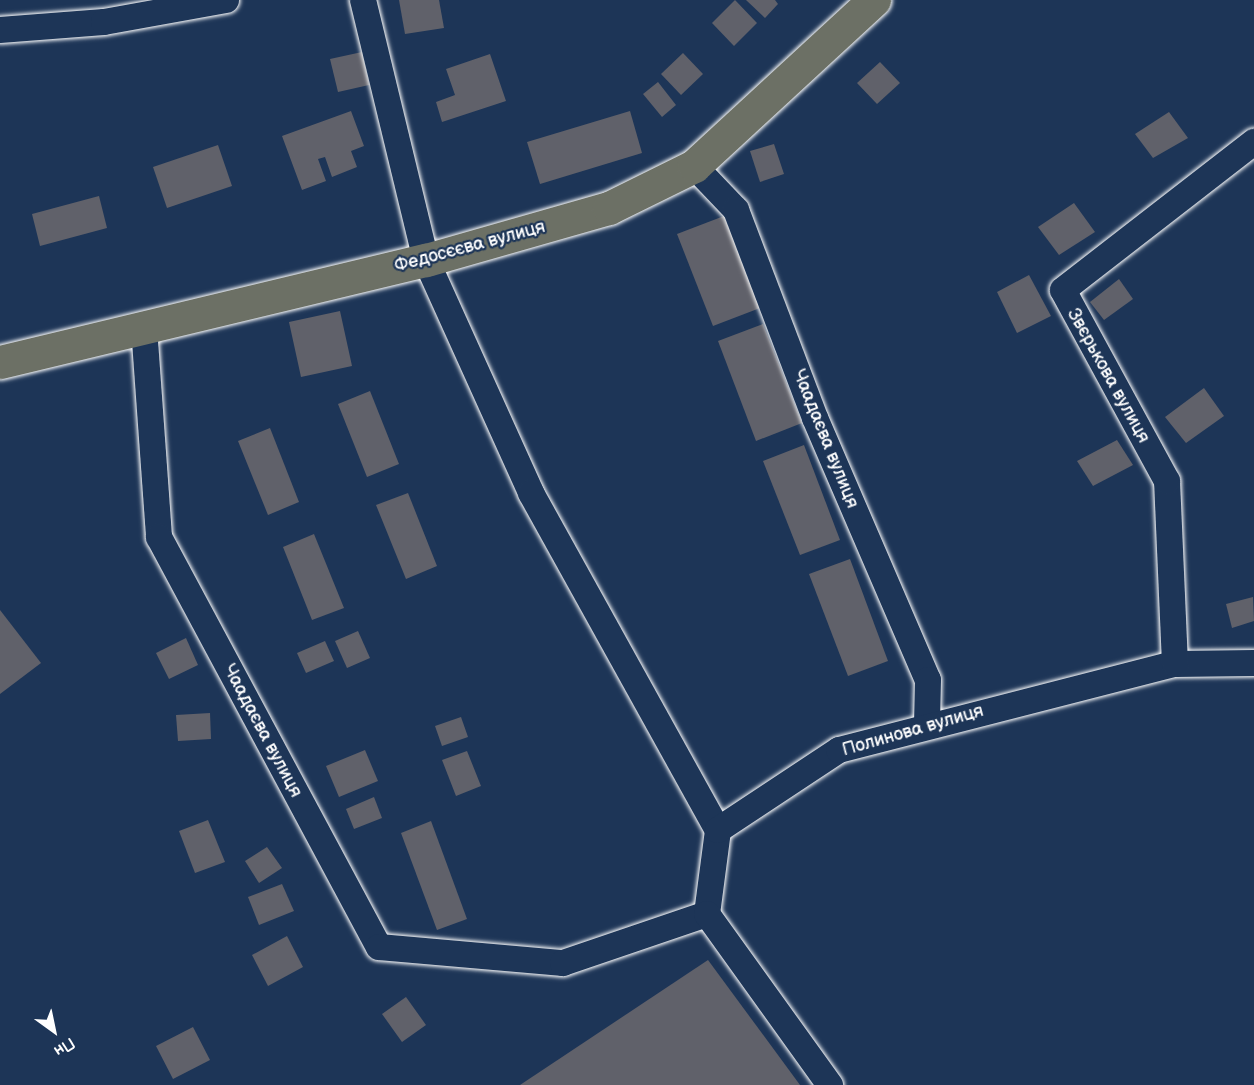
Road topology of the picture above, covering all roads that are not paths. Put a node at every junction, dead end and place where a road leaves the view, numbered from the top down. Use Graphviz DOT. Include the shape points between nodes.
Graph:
graph roads {
  1 [pos="226,0"];
  2 [pos="363,0"];
  3 [pos="874,0"];
  4 [pos="0,30"];
  5 [pos="1254,142"];
  6 [pos="694,166"];
  7 [pos="426,260"];
  8 [pos="144,327"];
  9 [pos="0,362"];
  10 [pos="1254,663"];
  11 [pos="1175,664"];
  12 [pos="927,725"];
  13 [pos="718,830"];
  14 [pos="707,914"];
  15 [pos="830,1085"];
  1 -- 4 [label="street" via="104,22"];
  2 -- 7 [label="street"];
  3 -- 6 [label="main road, Федосєєва вулиця"];
  5 -- 11 [label="street, Звєрькова вулиця" via="1063,290 1167,481"];
  6 -- 7 [label="main road, Федосєєва вулиця" via="609,208"];
  6 -- 12 [label="street, Чаадаєва вулиця" via="736,210 815,418 928,680"];
  7 -- 8 [label="main road, Федосєєва вулиця"];
  7 -- 13 [label="street" via="531,493"];
  8 -- 9 [label="main road, Федосєєва вулиця"];
  8 -- 14 [label="street, Чаадаєва вулиця" via="159,537 379,947 563,963"];
  10 -- 11 [label="street, Полинова вулиця"];
  11 -- 12 [label="street, Полинова вулиця"];
  12 -- 13 [label="street, Полинова вулиця" via="839,750"];
  13 -- 14 [label="street"];
  14 -- 15 [label="street"];
}
